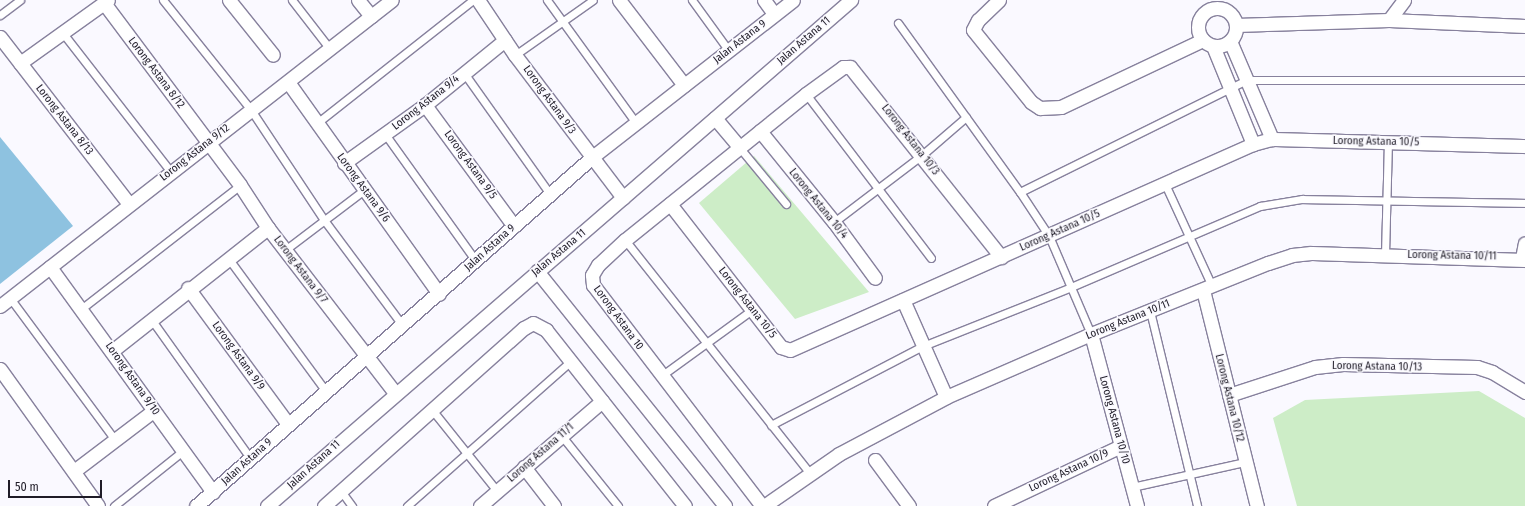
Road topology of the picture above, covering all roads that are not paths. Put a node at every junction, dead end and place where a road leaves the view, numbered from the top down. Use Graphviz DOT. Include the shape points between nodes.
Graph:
graph roads {
  1 [pos="20,0"];
  2 [pos="163,0"];
  3 [pos="229,0"];
  4 [pos="292,0"];
  5 [pos="358,0"];
  6 [pos="391,0"];
  7 [pos="473,0"];
  8 [pos="478,0"];
  9 [pos="547,0"];
  10 [pos="593,0"];
  11 [pos="619,0"];
  12 [pos="692,0"];
  13 [pos="764,0"];
  14 [pos="793,0"];
  15 [pos="851,0"];
  16 [pos="999,0"];
  17 [pos="1404,0"];
  18 [pos="106,1"];
  19 [pos="774,14"];
  20 [pos="0,15"];
  21 [pos="371,16"];
  22 [pos="1390,20"];
  23 [pos="562,22"];
  24 [pos="898,23"];
  25 [pos="1236,25"];
  26 [pos="1525,26"];
  27 [pos="62,32"];
  28 [pos="0,37"];
  29 [pos="505,40"];
  30 [pos="1230,41"];
  31 [pos="1208,43"];
  32 [pos="330,49"];
  33 [pos="729,51"];
  34 [pos="273,55"];
  35 [pos="515,55"];
  36 [pos="20,63"];
  37 [pos="464,73"];
  38 [pos="1247,80"];
  39 [pos="1525,80"];
  40 [pos="288,82"];
  41 [pos="684,85"];
  42 [pos="1230,86"];
  43 [pos="806,94"];
  44 [pos="425,105"];
  45 [pos="251,110"];
  46 [pos="966,117"];
  47 [pos="715,118"];
  48 [pos="317,123"];
  49 [pos="636,123"];
  50 [pos="760,131"];
  51 [pos="385,134"];
  52 [pos="1272,139"];
  53 [pos="1388,143"];
  54 [pos="209,144"];
  55 [pos="1253,144"];
  56 [pos="1525,146"];
  57 [pos="739,147"];
  58 [pos="922,155"];
  59 [pos="591,158"];
  60 [pos="344,163"];
  61 [pos="171,172"];
  62 [pos="1165,184"];
  63 [pos="240,185"];
  64 [pos="878,189"];
  65 [pos="364,190"];
  66 [pos="1020,192"];
  67 [pos="550,194"];
  68 [pos="623,198"];
  69 [pos="1386,202"];
  70 [pos="1525,203"];
  71 [pos="129,204"];
  72 [pos="670,204"];
  73 [pos="786,204"];
  74 [pos="324,220"];
  75 [pos="834,222"];
  76 [pos="514,226"];
  77 [pos="268,228"];
  78 [pos="1049,236"];
  79 [pos="1191,236"];
  80 [pos="625,240"];
  81 [pos="1525,243"];
  82 [pos="285,250"];
  83 [pos="1385,255"];
  84 [pos="1001,257"];
  85 [pos="228,258"];
  86 [pos="931,258"];
  87 [pos="1523,259"];
  88 [pos="476,261"];
  89 [pos="50,267"];
  90 [pos="536,272"];
  91 [pos="875,278"];
  92 [pos="1071,287"];
  93 [pos="188,288"];
  94 [pos="1208,288"];
  95 [pos="439,294"];
  96 [pos="903,300"];
  97 [pos="5,302"];
  98 [pos="81,309"];
  99 [pos="752,310"];
  100 [pos="1150,311"];
  101 [pos="151,319"];
  102 [pos="403,326"];
  103 [pos="1091,334"];
  104 [pos="706,343"];
  105 [pos="923,346"];
  106 [pos="112,350"];
  107 [pos="366,358"];
  108 [pos="571,361"];
  109 [pos="0,368"];
  110 [pos="661,376"];
  111 [pos="1525,392"];
  112 [pos="327,393"];
  113 [pos="395,393"];
  114 [pos="1228,395"];
  115 [pos="946,397"];
  116 [pos="602,400"];
  117 [pos="153,411"];
  118 [pos="433,411"];
  119 [pos="288,424"];
  120 [pos="772,425"];
  121 [pos="561,435"];
  122 [pos="115,440"];
  123 [pos="1121,446"];
  124 [pos="183,451"];
  125 [pos="468,454"];
  126 [pos="251,459"];
  127 [pos="875,460"];
  128 [pos="1245,462"];
  129 [pos="524,467"];
  130 [pos="74,471"];
  131 [pos="810,473"];
  132 [pos="1190,476"];
  133 [pos="1132,487"];
  134 [pos="341,491"];
  135 [pos="497,491"];
  136 [pos="213,492"];
  137 [pos="98,506"];
  138 [pos="114,506"];
  139 [pos="196,506"];
  140 [pos="267,506"];
  141 [pos="324,506"];
  142 [pos="352,506"];
  143 [pos="407,506"];
  144 [pos="480,506"];
  145 [pos="554,506"];
  146 [pos="618,506"];
  147 [pos="685,506"];
  148 [pos="725,506"];
  149 [pos="763,506"];
  150 [pos="909,506"];
  151 [pos="994,506"];
  152 [pos="1137,506"];
  153 [pos="1197,506"];
  154 [pos="1257,506"];
  1 -- 20 [label="lane"];
  2 -- 45 [label="lane"];
  3 -- 34 [label="street"];
  4 -- 32 [label="lane"];
  5 -- 21 [label="street"];
  6 -- 21 [label="street, Lorong Astana 9/12"];
  7 -- 48 [label="lane"];
  8 -- 29 [label="street, Lorong Astana 9/3"];
  9 -- 23 [label="lane"];
  10 -- 23 [label="lane"];
  11 -- 41 [label="street"];
  12 -- 33 [label="lane"];
  13 -- 19 [label="street"];
  14 -- 19 [label="street, Jalan Astana 9"];
  15 -- 47 [label="street, Jalan Astana 11"];
  16 -- 31 [label="street" via="978,20 973,30 1032,102 1040,108 1061,107"];
  17 -- 22 [label="street"];
  18 -- 27 [label="street"];
  18 -- 54 [label="street, Lorong Astana 8/12"];
  19 -- 33 [label="street, Jalan Astana 9"];
  21 -- 32 [label="street, Lorong Astana 9/12"];
  22 -- 25 [label="street"];
  22 -- 26 [label="street"];
  23 -- 35 [label="lane"];
  23 -- 49 [label="lane"];
  24 -- 46 [label="lane"];
  25 -- 30 [label="street"];
  25 -- 31 [label="street" via="1226,10 1209,10 1198,24"];
  27 -- 36 [label="street"];
  27 -- 61 [label="lane"];
  28 -- 36 [label="street, Lorong Astana 8/13"];
  29 -- 35 [label="street, Lorong Astana 9/3"];
  29 -- 37 [label="street, Lorong Astana 9/4"];
  30 -- 31 [label="street"];
  30 -- 38 [label="street"];
  31 -- 42 [label="street"];
  32 -- 40 [label="street, Lorong Astana 9/12"];
  33 -- 41 [label="street, Jalan Astana 9"];
  35 -- 59 [label="street, Lorong Astana 9/3"];
  36 -- 71 [label="street, Lorong Astana 8/13"];
  37 -- 44 [label="street, Lorong Astana 9/4"];
  37 -- 67 [label="lane"];
  38 -- 39 [label="lane"];
  38 -- 42 [label="lane"];
  38 -- 52 [label="street"];
  40 -- 45 [label="street, Lorong Astana 9/12"];
  40 -- 48 [label="street, Lorong Astana 9/6"];
  41 -- 49 [label="street, Jalan Astana 9"];
  42 -- 55 [label="street"];
  42 -- 66 [label="lane"];
  43 -- 50 [label="street, Lorong Astana 10"];
  43 -- 58 [label="street, Lorong Astana 10/3" via="843,67 850,67"];
  43 -- 64 [label="lane"];
  44 -- 51 [label="street, Lorong Astana 9/4"];
  44 -- 76 [label="street, Lorong Astana 9/5"];
  45 -- 54 [label="street, Lorong Astana 9/12"];
  45 -- 74 [label="lane"];
  46 -- 58 [label="lane"];
  46 -- 66 [label="lane"];
  47 -- 57 [label="street"];
  47 -- 68 [label="street, Jalan Astana 11"];
  48 -- 60 [label="street, Lorong Astana 9/6"];
  49 -- 59 [label="street, Jalan Astana 9"];
  50 -- 57 [label="street, Lorong Astana 10"];
  50 -- 75 [label="street, Lorong Astana 10/4"];
  51 -- 60 [label="street, Lorong Astana 9/4"];
  51 -- 88 [label="lane"];
  52 -- 53 [label="street, Lorong Astana 10/5"];
  52 -- 55 [label="street, Lorong Astana 10/5"];
  53 -- 56 [label="street, Lorong Astana 10/5"];
  53 -- 69 [label="lane"];
  54 -- 61 [label="street, Lorong Astana 9/12"];
  54 -- 63 [label="street, Lorong Astana 9/7"];
  55 -- 62 [label="street, Lorong Astana 10/5"];
  57 -- 72 [label="street, Lorong Astana 10"];
  57 -- 73 [label="lane"];
  58 -- 64 [label="lane"];
  58 -- 84 [label="street, Lorong Astana 10/3"];
  59 -- 67 [label="street, Jalan Astana 9"];
  59 -- 68 [label="street, Lorong Astana 9/3"];
  60 -- 65 [label="street, Lorong Astana 9/6"];
  61 -- 71 [label="street, Lorong Astana 9/12"];
  62 -- 78 [label="street, Lorong Astana 10/5"];
  62 -- 79 [label="lane"];
  63 -- 77 [label="street, Lorong Astana 9/7"];
  63 -- 98 [label="lane"];
  64 -- 75 [label="lane"];
  64 -- 86 [label="lane"];
  65 -- 74 [label="lane"];
  65 -- 95 [label="street, Lorong Astana 9/6"];
  66 -- 78 [label="lane"];
  67 -- 76 [label="street, Jalan Astana 9"];
  68 -- 90 [label="street, Jalan Astana 11"];
  69 -- 70 [label="lane"];
  69 -- 79 [label="lane" via="1282,201 1260,206"];
  69 -- 83 [label="lane"];
  71 -- 89 [label="street, Lorong Astana 9/12"];
  72 -- 80 [label="street, Lorong Astana 10"];
  72 -- 99 [label="street, Lorong Astana 10/5"];
  74 -- 82 [label="lane"];
  74 -- 102 [label="lane"];
  75 -- 91 [label="street, Lorong Astana 10/4"];
  76 -- 88 [label="street, Jalan Astana 9"];
  77 -- 82 [label="street, Lorong Astana 9/7"];
  77 -- 85 [label="street"];
  78 -- 84 [label="street, Lorong Astana 10/5"];
  78 -- 92 [label="lane"];
  79 -- 92 [label="lane"];
  79 -- 94 [label="lane"];
  80 -- 104 [label="lane"];
  80 -- 110 [label="street, Lorong Astana 10" via="598,265 592,275 593,284"];
  81 -- 87 [label="street"];
  82 -- 107 [label="street, Lorong Astana 9/7"];
  83 -- 87 [label="street, Lorong Astana 10/11"];
  83 -- 94 [label="street, Lorong Astana 10/11" via="1292,255"];
  84 -- 96 [label="street, Lorong Astana 10/5"];
  85 -- 93 [label="street"];
  85 -- 112 [label="lane"];
  88 -- 95 [label="street, Jalan Astana 9"];
  89 -- 97 [label="street, Lorong Astana 9/12"];
  89 -- 98 [label="street, Lorong Astana 9/10"];
  90 -- 113 [label="street, Jalan Astana 11"];
  90 -- 148 [label="street"];
  92 -- 103 [label="lane"];
  92 -- 105 [label="lane"];
  93 -- 101 [label="street"];
  93 -- 119 [label="street, Lorong Astana 9/9"];
  94 -- 100 [label="street, Lorong Astana 10/11"];
  94 -- 114 [label="street, Lorong Astana 10/12"];
  95 -- 102 [label="street, Jalan Astana 9"];
  96 -- 99 [label="street, Lorong Astana 10/5" via="790,350 781,347"];
  96 -- 105 [label="street"];
  97 -- 122 [label="lane"];
  98 -- 106 [label="street, Lorong Astana 9/10"];
  99 -- 104 [label="lane"];
  100 -- 103 [label="street, Lorong Astana 10/11"];
  100 -- 132 [label="lane"];
  101 -- 106 [label="street"];
  101 -- 126 [label="lane"];
  102 -- 107 [label="street, Jalan Astana 9"];
  103 -- 115 [label="street, Lorong Astana 10/11"];
  103 -- 123 [label="street, Lorong Astana 10/10"];
  104 -- 110 [label="lane"];
  104 -- 120 [label="lane"];
  105 -- 115 [label="street"];
  105 -- 120 [label="lane"];
  106 -- 117 [label="street, Lorong Astana 9/10"];
  107 -- 112 [label="street, Jalan Astana 9"];
  107 -- 113 [label="street, Lorong Astana 9/7"];
  108 -- 116 [label="street"];
  108 -- 118 [label="street" via="546,330 533,323 524,328"];
  108 -- 125 [label="lane"];
  109 -- 130 [label="street"];
  110 -- 149 [label="street, Lorong Astana 10"];
  111 -- 114 [label="street, Lorong Astana 10/13" via="1492,372 1477,367 1343,364 1315,366"];
  112 -- 119 [label="street, Jalan Astana 9"];
  113 -- 140 [label="street, Jalan Astana 11"];
  114 -- 128 [label="street, Lorong Astana 10/12"];
  115 -- 131 [label="street, Lorong Astana 10/11" via="839,454"];
  116 -- 121 [label="street, Lorong Astana 11/1"];
  116 -- 147 [label="street"];
  117 -- 122 [label="street"];
  117 -- 124 [label="street, Lorong Astana 9/10"];
  118 -- 125 [label="lane"];
  118 -- 134 [label="street"];
  119 -- 126 [label="street, Jalan Astana 9"];
  120 -- 131 [label="lane"];
  121 -- 129 [label="street, Lorong Astana 11/1"];
  121 -- 146 [label="lane"];
  122 -- 130 [label="street"];
  123 -- 133 [label="street, Lorong Astana 10/10"];
  123 -- 151 [label="street, Lorong Astana 10/9"];
  124 -- 136 [label="street, Lorong Astana 9/10"];
  124 -- 138 [label="lane"];
  125 -- 135 [label="lane"];
  125 -- 143 [label="lane"];
  126 -- 136 [label="street, Jalan Astana 9"];
  127 -- 150 [label="street"];
  128 -- 132 [label="lane"];
  128 -- 154 [label="street, Lorong Astana 10/12"];
  129 -- 135 [label="street, Lorong Astana 11/1"];
  129 -- 145 [label="street"];
  130 -- 137 [label="street"];
  131 -- 149 [label="street, Lorong Astana 10/11"];
  132 -- 133 [label="lane"];
  132 -- 153 [label="lane"];
  133 -- 152 [label="street, Lorong Astana 10/10"];
  134 -- 141 [label="street"];
  134 -- 142 [label="lane"];
  135 -- 144 [label="street, Lorong Astana 11/1"];
  136 -- 139 [label="street, Jalan Astana 9"];
}
